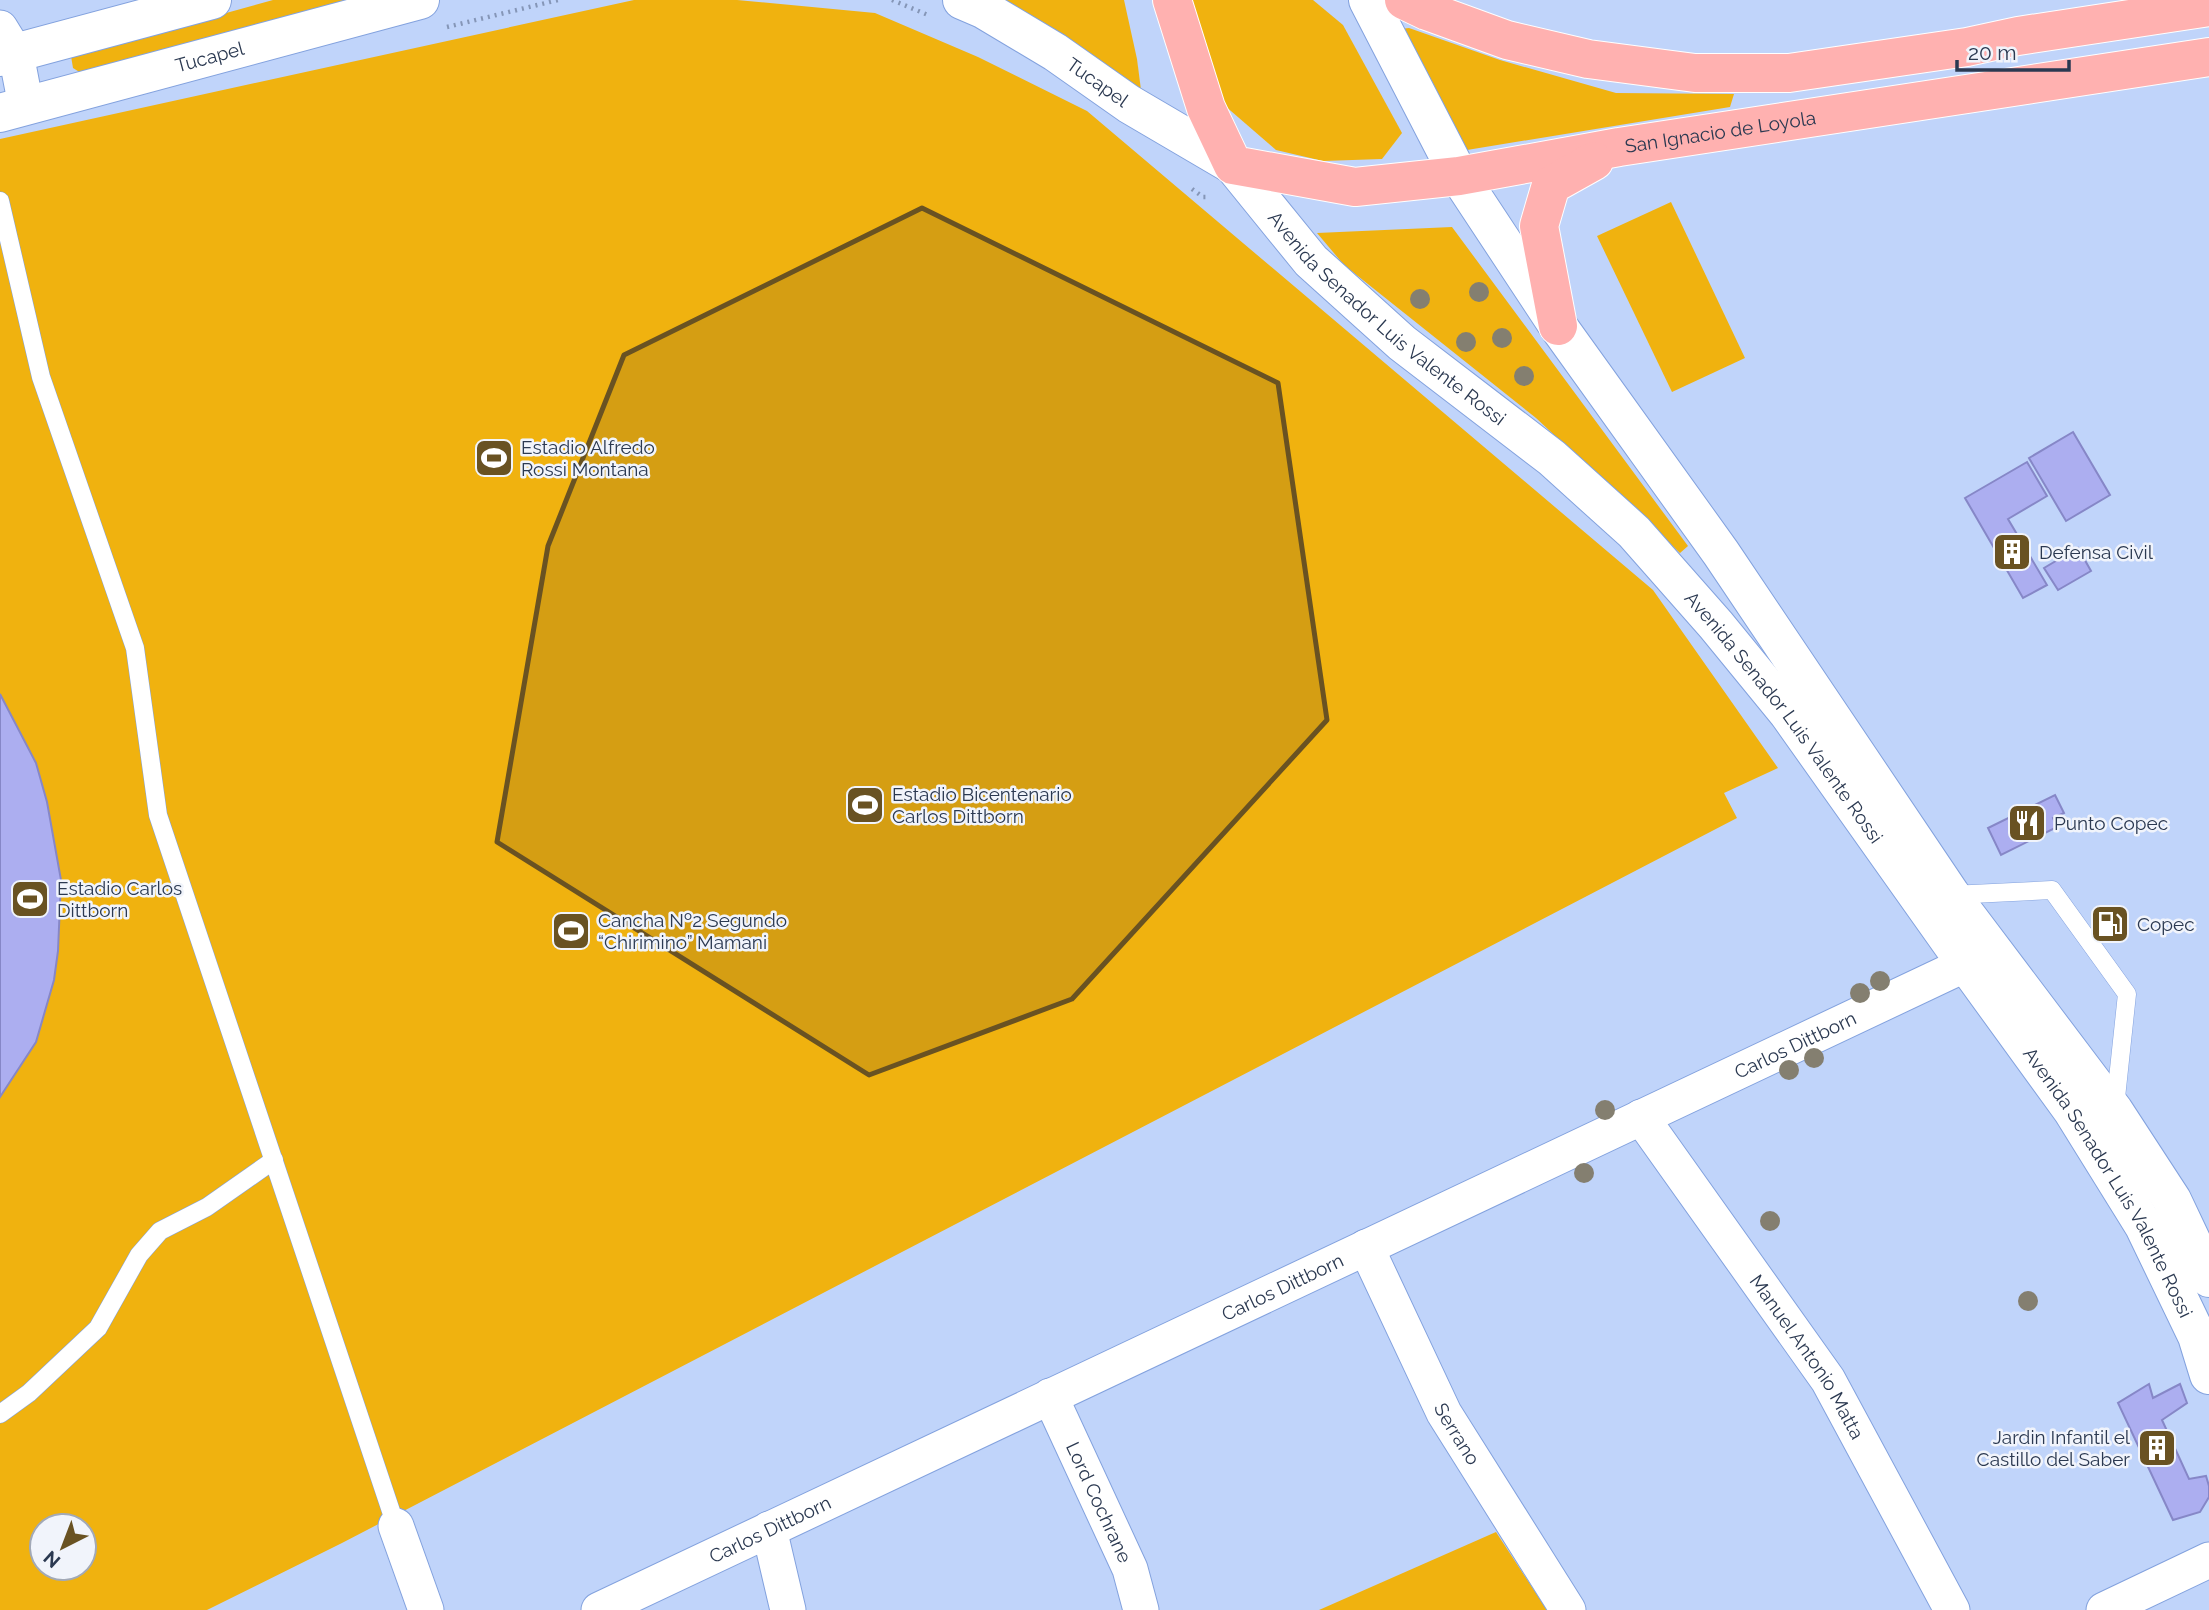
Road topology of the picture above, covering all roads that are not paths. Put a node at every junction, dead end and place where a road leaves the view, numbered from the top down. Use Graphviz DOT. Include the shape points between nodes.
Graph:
graph roads {
  1 [pos="212,0"];
  2 [pos="420,0"];
  3 [pos="962,0"];
  4 [pos="1172,0"];
  5 [pos="1368,0"];
  6 [pos="1404,0"];
  7 [pos="2209,7"];
  8 [pos="5,46"];
  9 [pos="2209,57"];
  10 [pos="13,109"];
  11 [pos="1619,147"];
  12 [pos="1233,164"];
  13 [pos="1459,176"];
  14 [pos="0,201"];
  15 [pos="1559,326"];
  16 [pos="1951,895"];
  17 [pos="1966,964"];
  18 [pos="2114,1111"];
  19 [pos="1642,1117"];
  20 [pos="274,1160"];
  21 [pos="1366,1247"];
  22 [pos="2209,1278"];
  23 [pos="2209,1375"];
  24 [pos="1050,1396"];
  25 [pos="0,1414"];
  26 [pos="396,1526"];
  27 [pos="769,1529"];
  28 [pos="2209,1560"];
  29 [pos="426,1610"];
  30 [pos="598,1610"];
  31 [pos="788,1610"];
  32 [pos="1141,1610"];
  33 [pos="1568,1610"];
  34 [pos="1952,1610"];
  35 [pos="2104,1610"];
  1 -- 8 [label="main road"];
  2 -- 10 [label="main road, Tucapel"];
  3 -- 12 [label="main road, Tucapel" via="1055,52 1129,104"];
  4 -- 12 [label="main road" via="1206,108"];
  5 -- 13 [label="main road, Avenida Senador Luis Valente Rossi"];
  6 -- 7 [label="main road" via="1507,40 1588,59 1695,73 1789,73"];
  8 -- 10 [label="street"];
  9 -- 11 [label="main road, San Ignacio de Loyola"];
  11 -- 13 [label="main road, San Ignacio de Loyola"];
  11 -- 15 [label="main road" via="1551,185 1539,226"];
  12 -- 13 [label="main road, San Ignacio de Loyola" via="1355,187"];
  12 -- 17 [label="main road, Avenida Senador Luis Valente Rossi" via="1311,261 1402,343 1552,458 1633,532 1788,713"];
  13 -- 15 [label="main road, Avenida Senador Luis Valente Rossi"];
  14 -- 20 [label="lane" via="41,377 135,648 158,815"];
  15 -- 16 [label="main road, Avenida Senador Luis Valente Rossi" via="1721,553"];
  16 -- 18 [label="main road, Avenida Senador Luis Valente Rossi"];
  16 -- 18 [label="lane" via="2052,890 2127,994"];
  17 -- 19 [label="street, Carlos Dittborn"];
  17 -- 23 [label="main road, Avenida Senador Luis Valente Rossi" via="2072,1110 2144,1226 2197,1336"];
  18 -- 22 [label="main road, Avenida Senador Luis Valente Rossi" via="2172,1199"];
  19 -- 21 [label="street, Carlos Dittborn"];
  19 -- 34 [label="street, Manuel Antonio Matta" via="1828,1380"];
  20 -- 25 [label="lane" via="207,1207 160,1231 139,1255 98,1328"];
  20 -- 26 [label="lane"];
  21 -- 24 [label="street, Carlos Dittborn"];
  21 -- 33 [label="street, Serrano" via="1444,1413"];
  24 -- 27 [label="street, Carlos Dittborn"];
  24 -- 32 [label="street, Lord Cochrane" via="1119,1542"];
  26 -- 29 [label="street"];
  27 -- 30 [label="street, Carlos Dittborn"];
  27 -- 31 [label="street"];
  28 -- 35 [label="street"];
}
